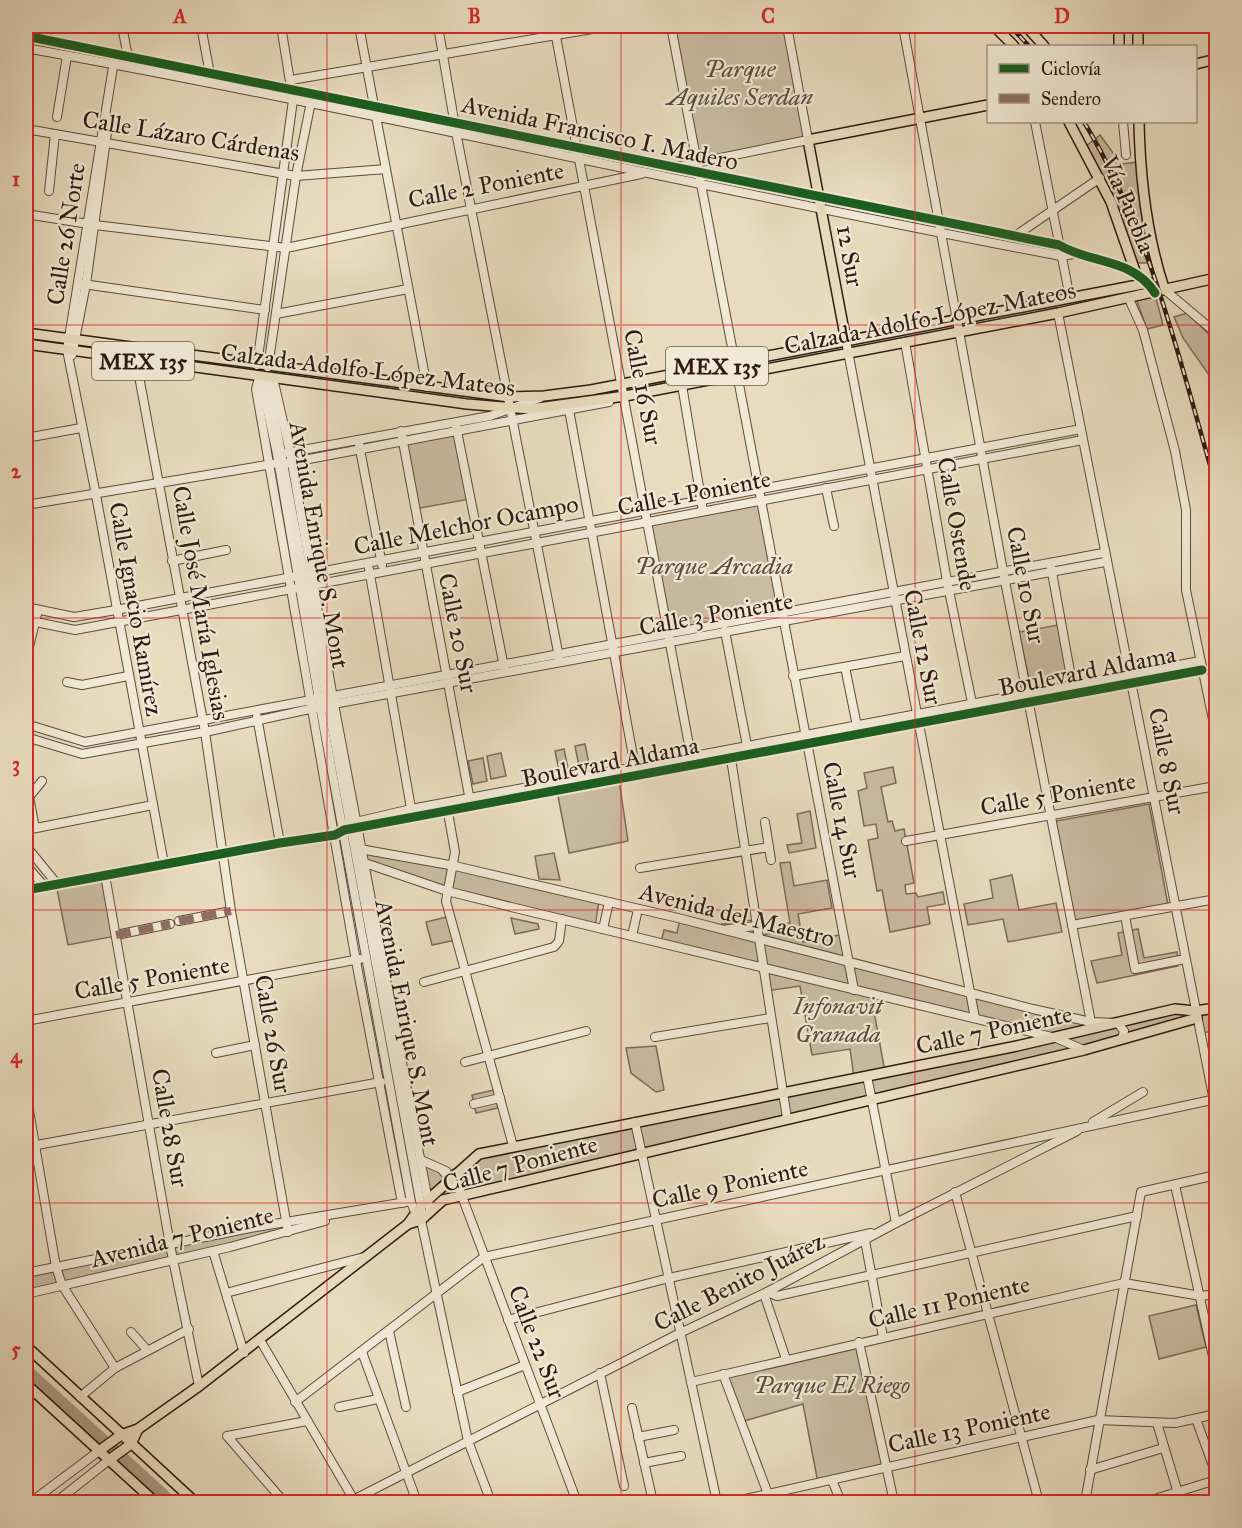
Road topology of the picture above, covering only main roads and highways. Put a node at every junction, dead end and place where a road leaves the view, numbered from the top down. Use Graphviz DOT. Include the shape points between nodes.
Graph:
graph roads {
  1 [pos="994,26"];
  2 [pos="1026,26"];
  3 [pos="1119,26"];
  4 [pos="1138,26"];
  5 [pos="1013,45"];
  6 [pos="1043,45"];
  7 [pos="1119,45"];
  8 [pos="1138,45"];
  9 [pos="1216,60"];
  10 [pos="1197,64"];
  11 [pos="987,105"];
  12 [pos="1070,123"];
  13 [pos="1140,123"];
  14 [pos="808,140"];
  15 [pos="1135,271"];
  16 [pos="1216,278"];
  17 [pos="1157,288"];
  18 [pos="1058,313"];
  19 [pos="26,333"];
  20 [pos="846,341"];
  21 [pos="26,344"];
  22 [pos="257,365"];
  23 [pos="268,367"];
  24 [pos="267,377"];
  25 [pos="1216,1008"];
  26 [pos="1196,1015"];
  27 [pos="422,1204"];
  28 [pos="26,1346"];
  29 [pos="26,1384"];
  30 [pos="138,1429"];
  31 [pos="118,1438"];
  32 [pos="127,1447"];
  33 [pos="102,1449"];
  34 [pos="111,1459"];
  35 [pos="155,1503"];
  36 [pos="195,1503"];
  1 -- 5 [label="main road"];
  2 -- 6 [label="main road"];
  3 -- 7 [label="main road"];
  4 -- 8 [label="main road"];
  9 -- 10 [label="main road"];
  11 -- 14 [label="main road, Calle 2 Poniente"];
  12 -- 15 [label="main road, Vía Puebla" via="1100,178"];
  13 -- 17 [label="main road"];
  14 -- 20 [label="main road, 12 Sur"];
  16 -- 17 [label="main road, MEX 135"];
  17 -- 18 [label="main road, Calzada Adolfo López Mateos / MEX 135" via="1129,299"];
  17 -- 18 [label="main road" via="1066,304"];
  17 -- 20 [label="main road, Calzada Adolfo López Mateos / MEX 135" via="1070,298"];
  18 -- 24 [label="main road, Calzada Adolfo López Mateos / MEX 135" via="625,398 511,409"];
  19 -- 22 [label="main road, Calzada Adolfo López Mateos / MEX 135"];
  20 -- 23 [label="main road, Calzada Adolfo López Mateos / MEX 135" via="544,396 509,397"];
  21 -- 24 [label="main road, Calzada Adolfo López Mateos / MEX 135"];
  22 -- 23 [label="main road, Calzada Adolfo López Mateos / MEX 135"];
  22 -- 24 [label="main road"];
  23 -- 24 [label="main road"];
  25 -- 26 [label="main road, Calle 7 Poniente"];
  26 -- 27 [label="main road, Calle 7 Poniente" via="1084,1050"];
  26 -- 27 [label="main road, Calle 7 Poniente" via="1175,1009 1056,1038 480,1154"];
  27 -- 30 [label="main road, Calle 7 Poniente" via="418,1217 370,1256"];
  28 -- 31 [label="main road"];
  29 -- 33 [label="main road"];
  30 -- 31 [label="main road"];
  30 -- 32 [label="main road"];
  31 -- 32 [label="main road"];
  31 -- 33 [label="main road"];
  32 -- 34 [label="main road"];
  32 -- 36 [label="main road"];
  33 -- 34 [label="main road"];
  34 -- 35 [label="main road"];
}
